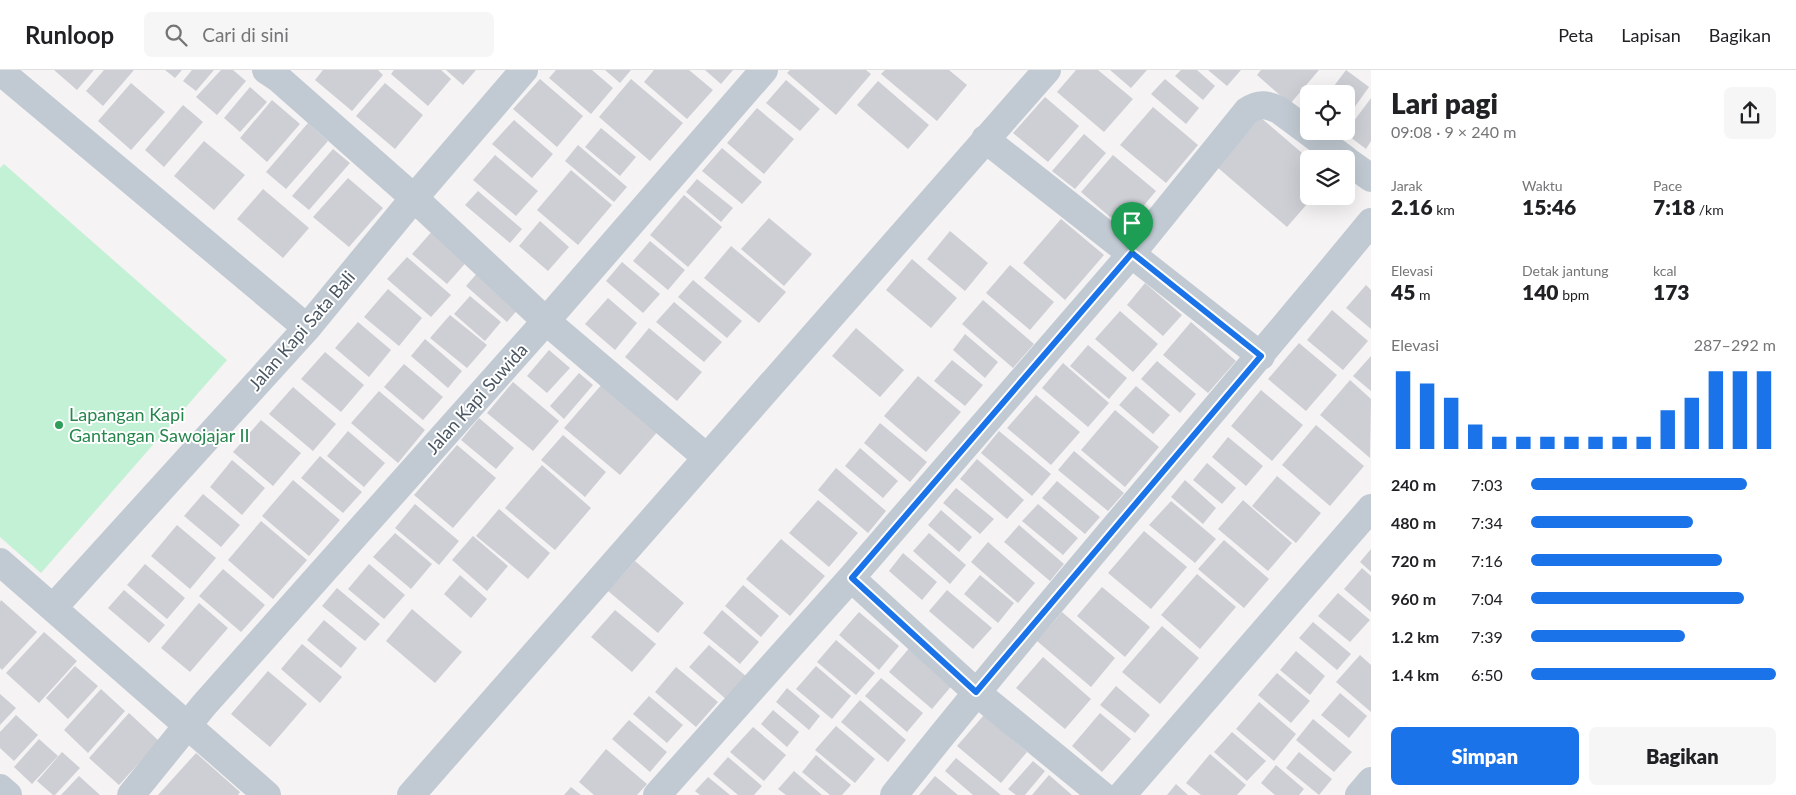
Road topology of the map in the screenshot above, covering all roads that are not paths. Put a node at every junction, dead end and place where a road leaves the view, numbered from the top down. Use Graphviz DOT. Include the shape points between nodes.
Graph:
graph roads {
  1 [pos="524,70"];
  2 [pos="764,70"];
  3 [pos="1047,70"];
  4 [pos="276,73"];
  5 [pos="2,78"];
  6 [pos="985,139"];
  7 [pos="1334,150"];
  8 [pos="1355,166"];
  9 [pos="1371,178"];
  10 [pos="414,198"];
  11 [pos="1371,222"];
  12 [pos="1132,253"];
  13 [pos="546,321"];
  14 [pos="308,328"];
  15 [pos="1261,356"];
  16 [pos="706,457"];
  17 [pos="1371,508"];
  18 [pos="0,562"];
  19 [pos="852,578"];
  20 [pos="53,608"];
  21 [pos="976,692"];
  22 [pos="188,726"];
  23 [pos="1371,781"];
  24 [pos="0,788"];
  25 [pos="8,795"];
  26 [pos="131,795"];
  27 [pos="267,795"];
  28 [pos="411,795"];
  29 [pos="657,795"];
  30 [pos="894,795"];
  31 [pos="1102,795"];
  32 [pos="1122,795"];
  33 [pos="1359,795"];
  1 -- 10 [label="street, Jalan Kapi Sata Bali"];
  2 -- 13 [label="street, Jalan Kapi Suwida"];
  3 -- 6 [label="street"];
  4 -- 10 [label="street"];
  5 -- 14 [label="street"];
  6 -- 12 [label="street"];
  6 -- 16 [label="street"];
  7 -- 12 [label="street" via="1279,110 1267,104 1256,105 1247,111"];
  8 -- 9 [label="street"];
  10 -- 13 [label="street"];
  10 -- 14 [label="street, Jalan Kapi Sata Bali"];
  11 -- 15 [label="street"];
  12 -- 15 [label="street"];
  12 -- 19 [label="street"];
  13 -- 16 [label="street"];
  13 -- 22 [label="street, Jalan Kapi Suwida"];
  14 -- 20 [label="street, Jalan Kapi Sata Bali"];
  15 -- 21 [label="street"];
  16 -- 28 [label="street"];
  17 -- 32 [label="street"];
  18 -- 20 [label="street"];
  19 -- 21 [label="street"];
  19 -- 29 [label="street"];
  20 -- 22 [label="street"];
  21 -- 30 [label="street"];
  21 -- 31 [label="street"];
  22 -- 26 [label="street, Jalan Kapi Suwida"];
  22 -- 27 [label="street"];
  23 -- 33 [label="street"];
  24 -- 25 [label="street"];
}
